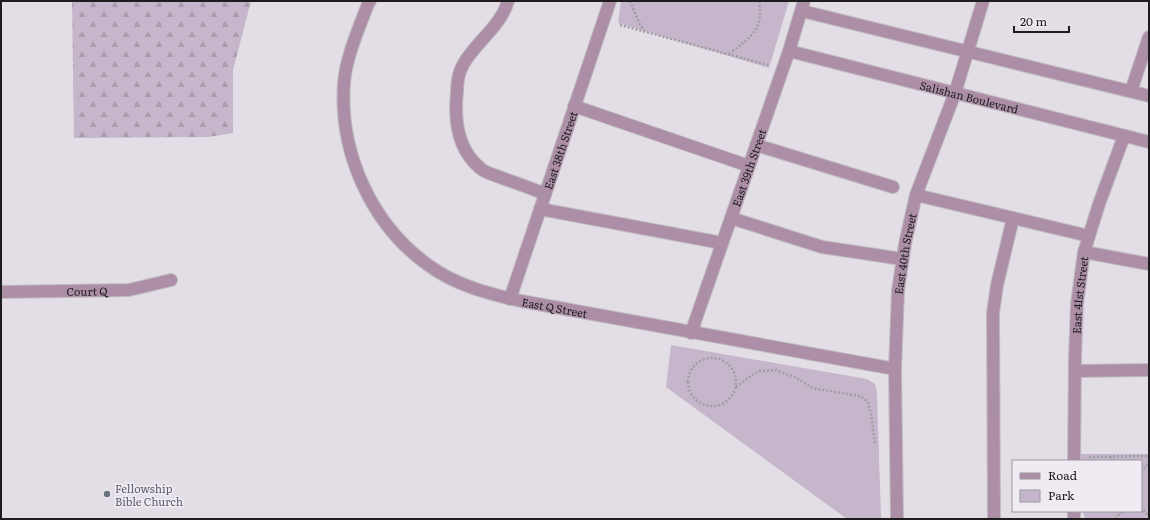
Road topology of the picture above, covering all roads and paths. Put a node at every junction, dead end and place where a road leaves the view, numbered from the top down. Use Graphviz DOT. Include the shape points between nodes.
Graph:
graph roads {
  1 [pos="370,1"];
  2 [pos="508,1"];
  3 [pos="610,1"];
  4 [pos="630,1"];
  5 [pos="759,1"];
  6 [pos="983,1"];
  7 [pos="803,6"];
  8 [pos="620,25"];
  9 [pos="645,32"];
  10 [pos="1149,37"];
  11 [pos="789,51"];
  12 [pos="967,52"];
  13 [pos="729,54"];
  14 [pos="768,65"];
  15 [pos="1131,91"];
  16 [pos="955,92"];
  17 [pos="1149,96"];
  18 [pos="574,106"];
  19 [pos="1124,136"];
  20 [pos="1149,142"];
  21 [pos="756,145"];
  22 [pos="749,166"];
  23 [pos="893,187"];
  24 [pos="545,194"];
  25 [pos="916,196"];
  26 [pos="540,209"];
  27 [pos="731,218"];
  28 [pos="1013,218"];
  29 [pos="1089,236"];
  30 [pos="722,243"];
  31 [pos="1084,252"];
  32 [pos="902,259"];
  33 [pos="1149,264"];
  34 [pos="171,280"];
  35 [pos="1,292"];
  36 [pos="510,299"];
  37 [pos="691,333"];
  38 [pos="715,351"];
  39 [pos="714,358"];
  40 [pos="895,369"];
  41 [pos="1149,370"];
  42 [pos="1074,371"];
  43 [pos="736,387"];
  44 [pos="875,443"];
  45 [pos="1149,456"];
  46 [pos="1110,457"];
  47 [pos="1074,459"];
  48 [pos="1114,460"];
  49 [pos="1149,463"];
  50 [pos="1142,471"];
  51 [pos="1142,508"];
  52 [pos="1149,517"];
  53 [pos="897,519"];
  54 [pos="994,519"];
  1 -- 36 [label="street, East Q Street" via="353,44 344,82 344,117 350,148 361,181 375,209 408,249 428,266 468,287"];
  2 -- 24 [label="street" via="497,21 463,64 457,82 456,124 461,142 470,158 481,169"];
  3 -- 18 [label="street, East 38th Street"];
  4 -- 9 [label="path"];
  5 -- 13 [label="path" via="758,26 754,33"];
  6 -- 12 [label="street, East 40th Street"];
  7 -- 11 [label="street, East 39th Street"];
  7 -- 12 [label="street"];
  8 -- 9 [label="path"];
  9 -- 13 [label="path"];
  10 -- 15 [label="street"];
  11 -- 16 [label="street, Salishan Boulevard"];
  11 -- 21 [label="street, East 39th Street"];
  12 -- 15 [label="street"];
  12 -- 16 [label="street, East 40th Street"];
  13 -- 14 [label="path"];
  15 -- 17 [label="street"];
  16 -- 19 [label="street, Salishan Boulevard"];
  16 -- 25 [label="street, East 40th Street"];
  18 -- 22 [label="street"];
  18 -- 24 [label="street, East 38th Street"];
  19 -- 20 [label="street, Salishan Boulevard"];
  19 -- 29 [label="street, East 41st Street"];
  21 -- 22 [label="street, East 39th Street"];
  21 -- 23 [label="street"];
  22 -- 27 [label="street, East 39th Street"];
  24 -- 26 [label="street, East 38th Street"];
  25 -- 28 [label="street"];
  25 -- 32 [label="street, East 40th Street"];
  26 -- 30 [label="street"];
  26 -- 36 [label="street, East 38th Street"];
  27 -- 30 [label="street, East 39th Street"];
  27 -- 32 [label="street" via="822,247"];
  28 -- 29 [label="street"];
  28 -- 54 [label="street" via="993,313"];
  29 -- 31 [label="street, East 41st Street"];
  30 -- 37 [label="street, East 39th Street"];
  31 -- 33 [label="street"];
  31 -- 42 [label="street, East 41st Street" via="1077,304"];
  32 -- 40 [label="street, East 40th Street"];
  34 -- 35 [label="street, Court Q" via="129,290"];
  36 -- 37 [label="street, East Q Street"];
  37 -- 40 [label="street, East Q Street"];
  38 -- 39 [label="path"];
  39 -- 43 [label="path" via="725,362 734,370"];
  39 -- 43 [label="path" via="702,360 692,368 688,383 693,398 699,403 714,407 729,400"];
  40 -- 53 [label="street, East 40th Street"];
  41 -- 42 [label="street"];
  42 -- 47 [label="street, East 41st Street"];
  43 -- 44 [label="path" via="759,371 775,370 795,377 812,388 860,396 868,402"];
  45 -- 46 [label="path"];
  46 -- 47 [label="path"];
  46 -- 48 [label="path"];
  49 -- 50 [label="path"];
  51 -- 52 [label="path"];
}
